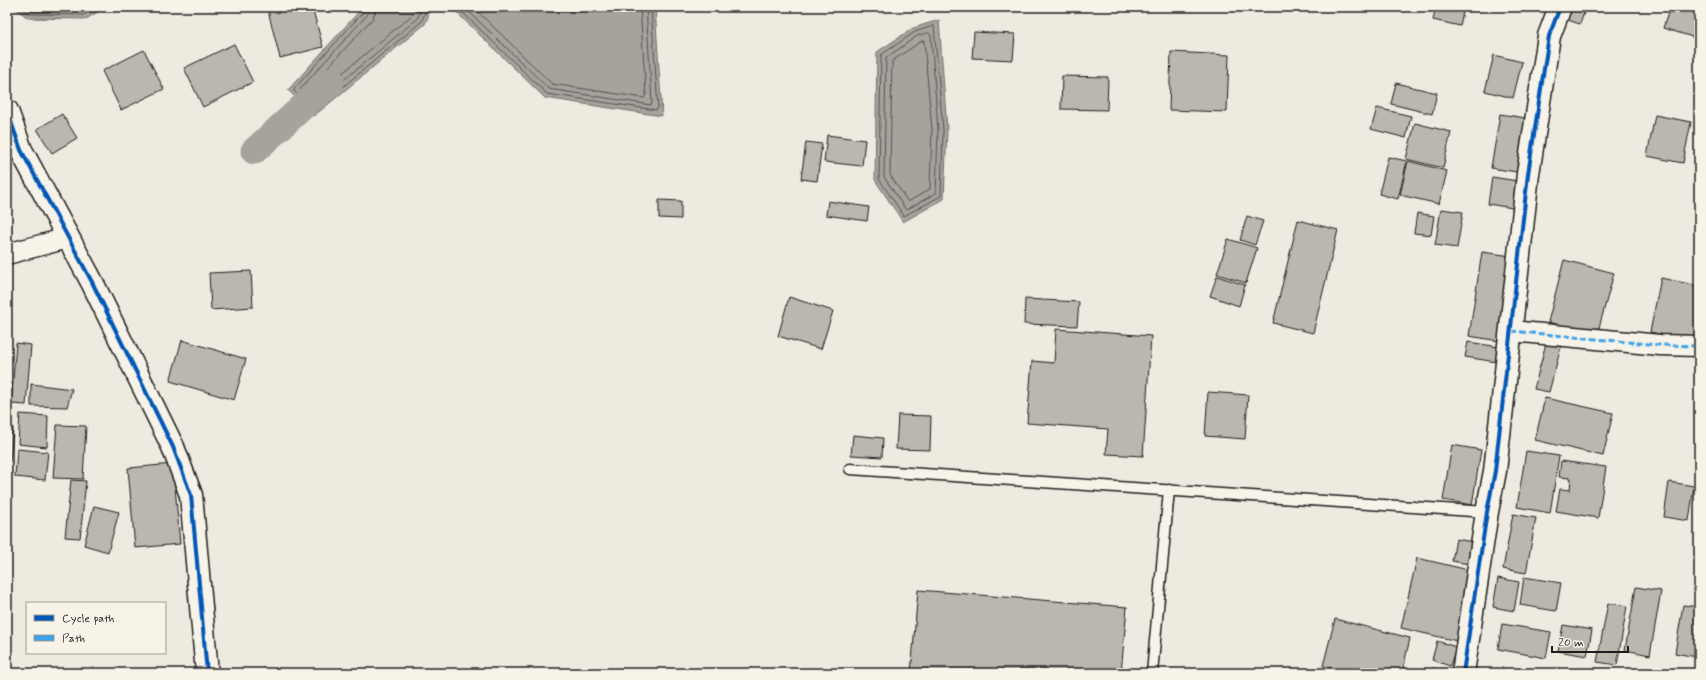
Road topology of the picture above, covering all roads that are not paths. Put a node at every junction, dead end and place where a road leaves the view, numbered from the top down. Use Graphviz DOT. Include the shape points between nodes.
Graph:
graph roads {
  1 [pos="1560,7"];
  2 [pos="7,111"];
  3 [pos="68,238"];
  4 [pos="7,254"];
  5 [pos="1510,332"];
  6 [pos="1699,346"];
  7 [pos="850,469"];
  8 [pos="1169,490"];
  9 [pos="1487,512"];
  10 [pos="207,673"];
  11 [pos="1152,673"];
  12 [pos="1462,673"];
  1 -- 5 [label="street" via="1549,36 1528,174"];
  2 -- 3 [label="street" via="21,150"];
  3 -- 4 [label="street"];
  3 -- 10 [label="street" via="174,447 191,496"];
  5 -- 6 [label="street"];
  5 -- 9 [label="street" via="1495,471"];
  7 -- 8 [label="lane"];
  8 -- 9 [label="lane"];
  8 -- 11 [label="lane"];
  9 -- 12 [label="street"];
}
